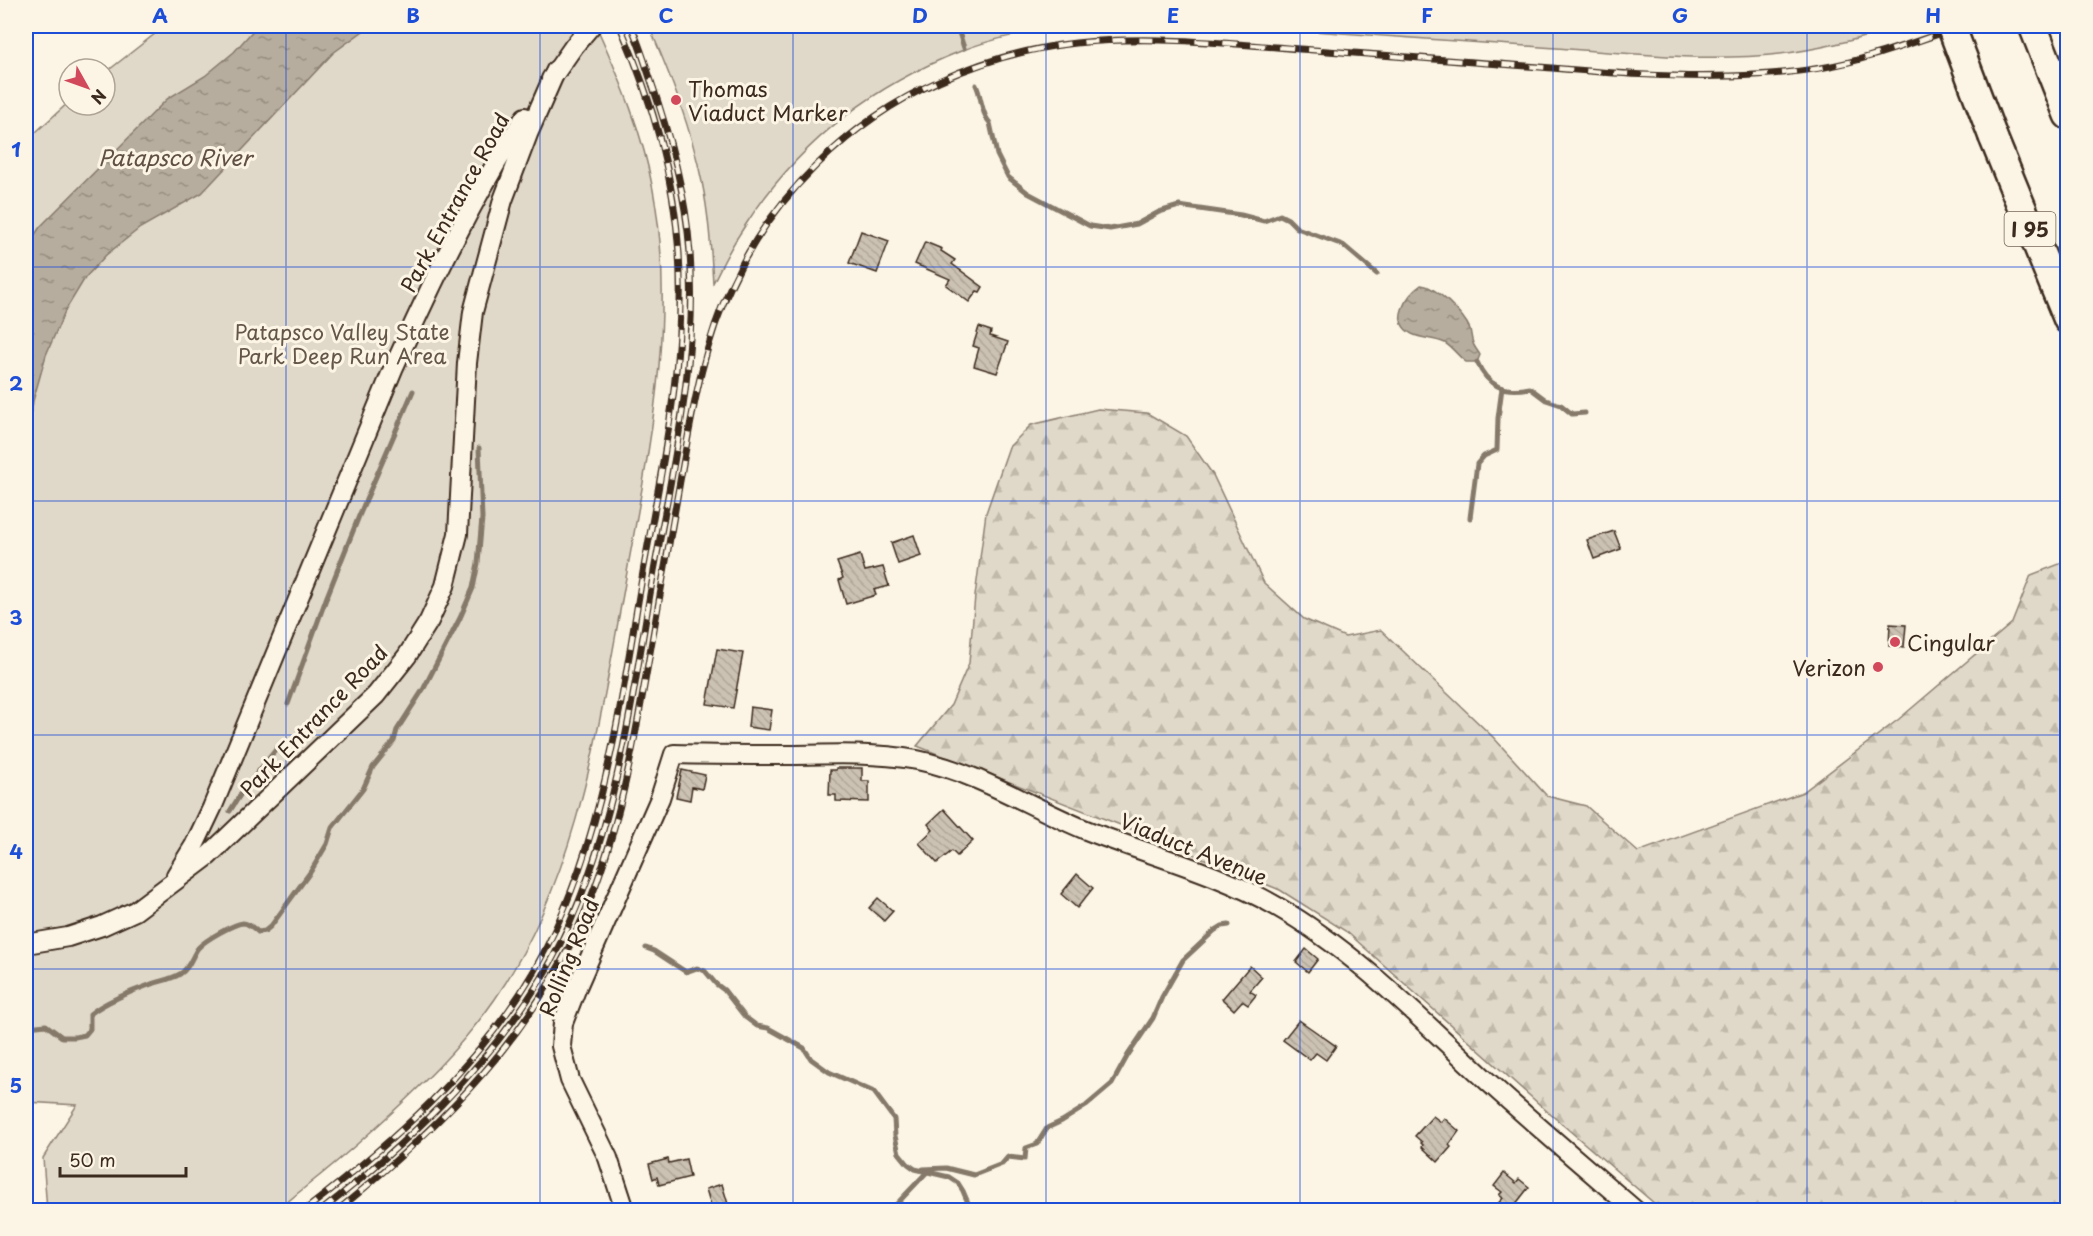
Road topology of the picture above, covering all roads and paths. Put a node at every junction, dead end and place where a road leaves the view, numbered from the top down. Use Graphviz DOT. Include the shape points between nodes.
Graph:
graph roads {
  1 [pos="591,26"];
  2 [pos="1951,26"];
  3 [pos="2033,26"];
  4 [pos="556,70"];
  5 [pos="2067,115"];
  6 [pos="2067,320"];
  7 [pos="674,754"];
  8 [pos="169,887"];
  9 [pos="26,944"];
  10 [pos="625,1210"];
  11 [pos="1635,1210"];
  1 -- 4 [label="street, Park Entrance Road"];
  2 -- 6 [label="highway, I 95, bridge"];
  3 -- 5 [label="highway"];
  4 -- 8 [label="street, Park Entrance Road" via="482,187 426,298 212,808"];
  4 -- 8 [label="street, Park Entrance Road" via="503,200 473,312 458,534 445,586 429,621 408,656 376,695 234,833"];
  7 -- 10 [label="street, Rolling Road" via="660,798 577,987 564,1023 561,1046 570,1080 608,1158"];
  7 -- 11 [label="street, Viaduct Avenue" via="850,754 919,760 950,769 1084,829 1229,882 1284,911 1357,963"];
  8 -- 9 [label="street, Park Entrance Road" via="135,911 102,927 68,938"];
}
